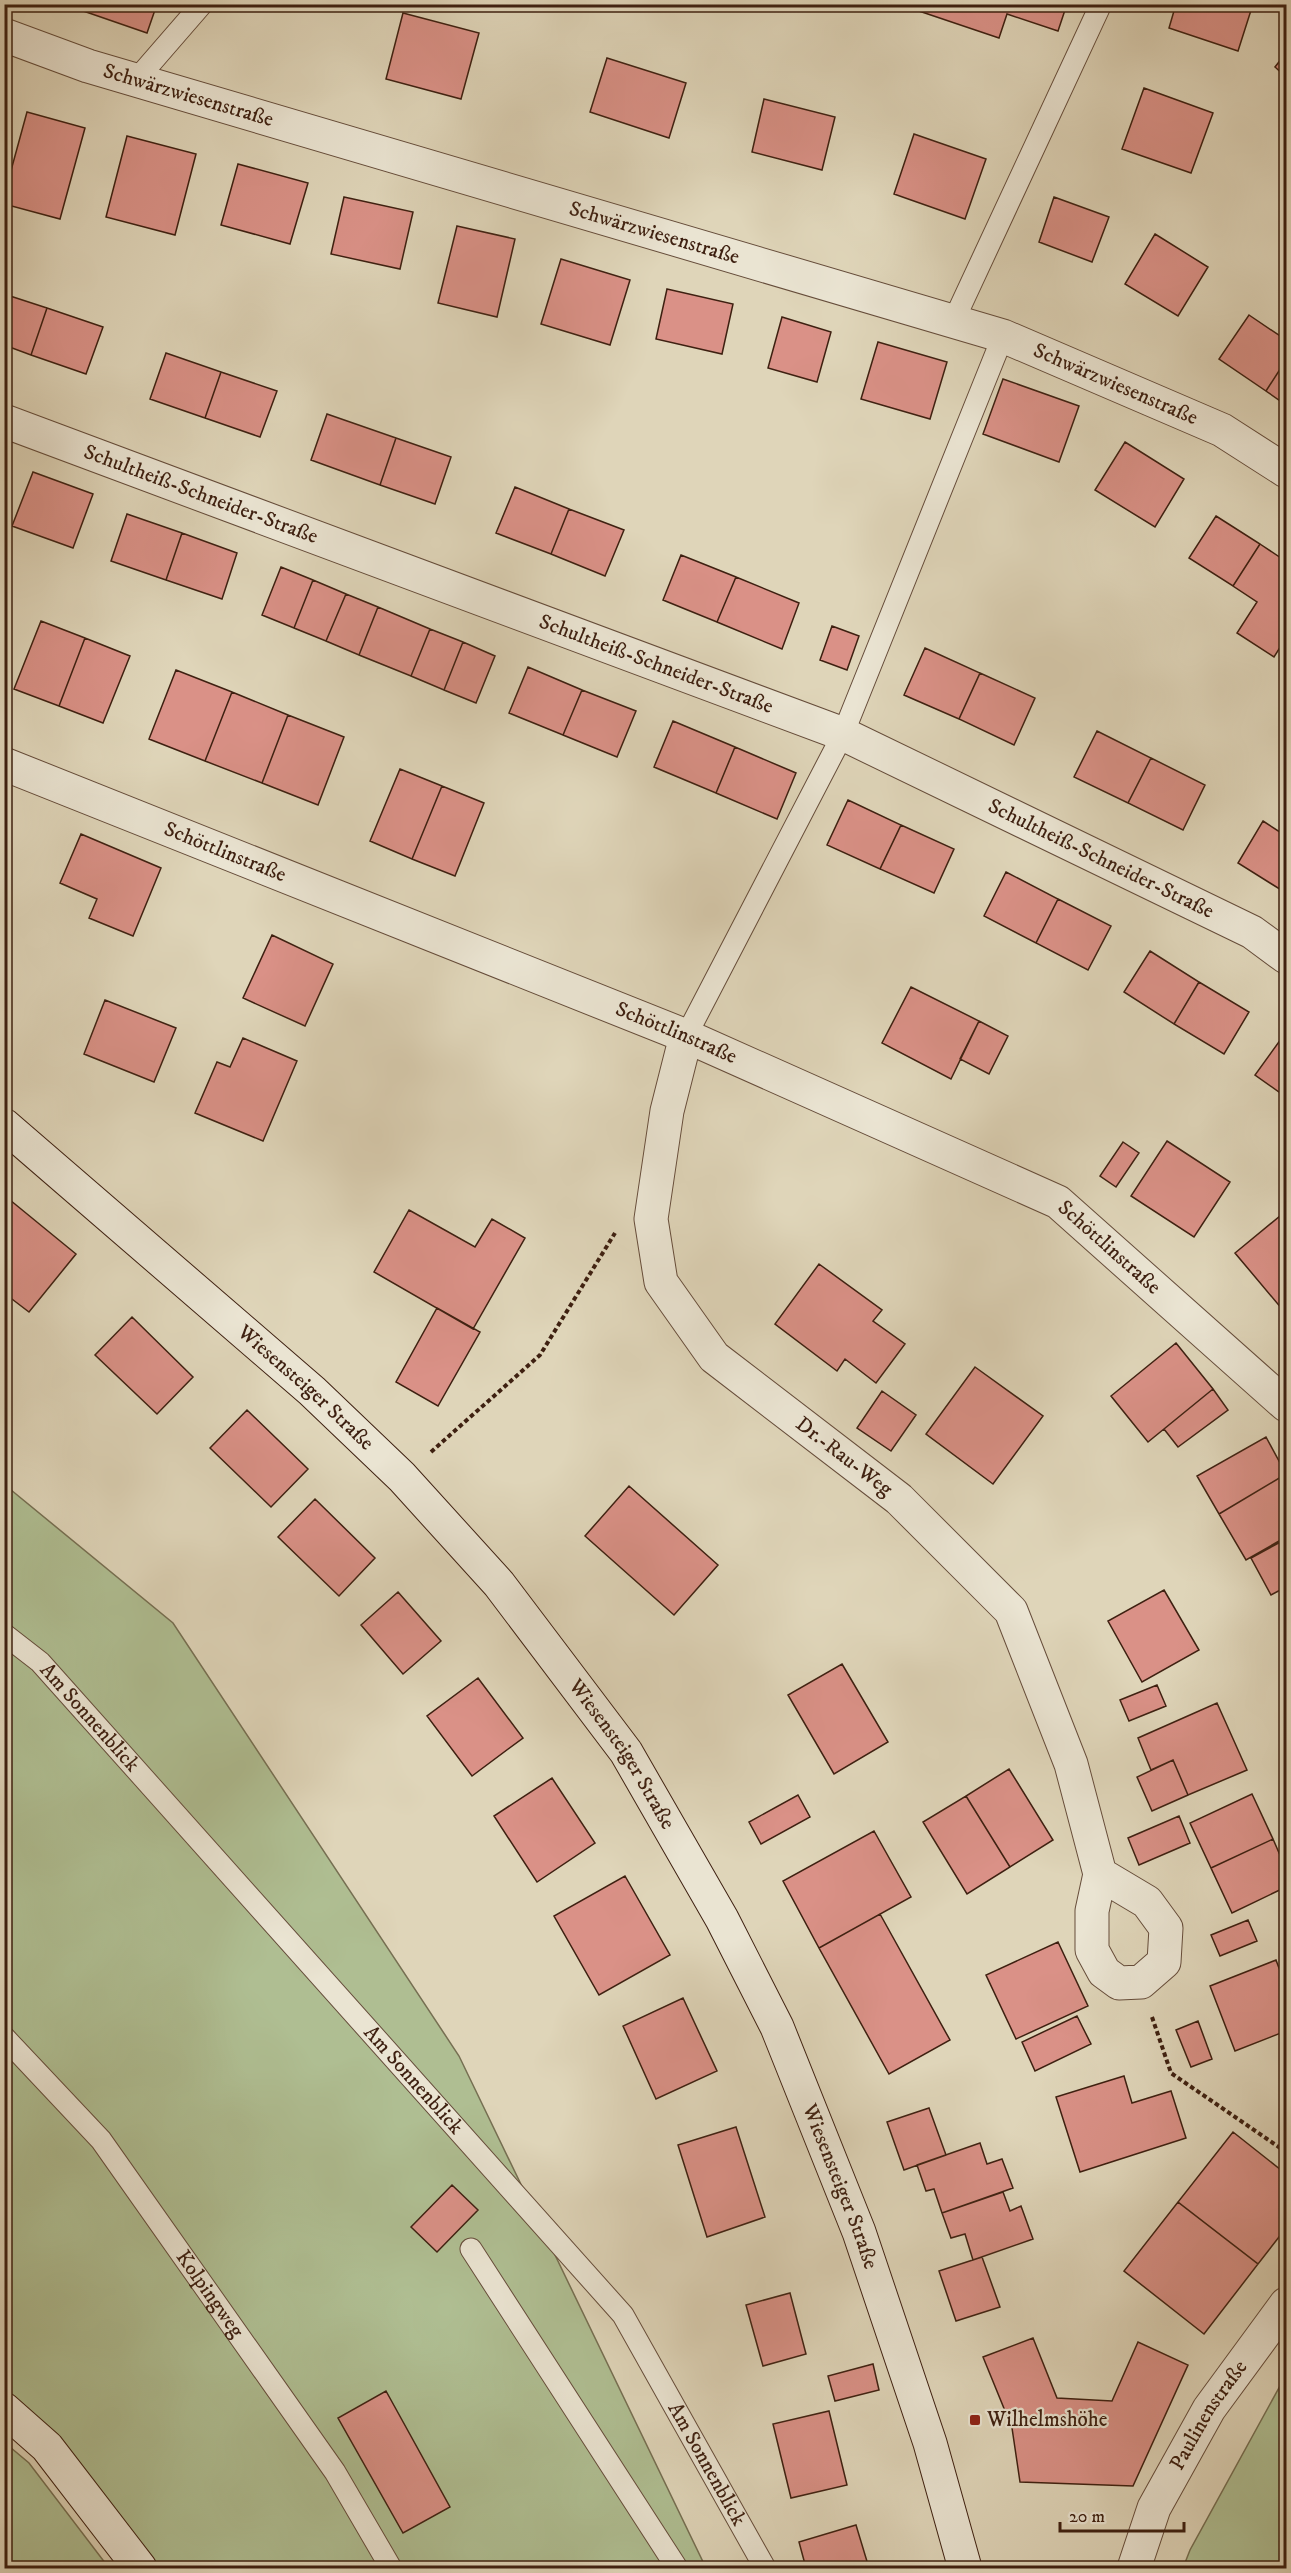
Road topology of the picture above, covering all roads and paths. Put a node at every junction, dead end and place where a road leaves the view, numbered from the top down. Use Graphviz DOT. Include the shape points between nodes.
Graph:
graph roads {
  1 [pos="202,4"];
  2 [pos="1101,4"];
  3 [pos="4,34"];
  4 [pos="137,79"];
  5 [pos="954,320"];
  6 [pos="1003,336"];
  7 [pos="4,420"];
  8 [pos="1287,471"];
  9 [pos="843,734"];
  10 [pos="4,764"];
  11 [pos="1287,957"];
  12 [pos="686,1036"];
  13 [pos="4,1125"];
  14 [pos="651,1219"];
  15 [pos="1287,1405"];
  16 [pos="402,1477"];
  17 [pos="4,1634"];
  18 [pos="1100,1874"];
  19 [pos="1141,1982"];
  20 [pos="4,2037"];
  21 [pos="1287,2152"];
  22 [pos="471,2249"];
  23 [pos="1287,2304"];
  24 [pos="4,2409"];
  25 [pos="140,2568"];
  26 [pos="391,2568"];
  27 [pos="677,2568"];
  28 [pos="765,2568"];
  29 [pos="965,2568"];
  30 [pos="1134,2568"];
  1 -- 4 [label="lane"];
  2 -- 5 [label="lane"];
  3 -- 4 [label="street, Schwärzwiesenstraße" via="88,66"];
  4 -- 5 [label="street, Schwärzwiesenstraße"];
  5 -- 6 [label="street, Schwärzwiesenstraße"];
  6 -- 8 [label="street, Schwärzwiesenstraße" via="1222,430"];
  6 -- 9 [label="lane"];
  7 -- 9 [label="street, Schultheiß-Schneider-Straße"];
  9 -- 11 [label="street, Schultheiß-Schneider-Straße" via="1252,932"];
  9 -- 12 [label="lane"];
  10 -- 12 [label="street, Schöttlinstraße"];
  12 -- 14 [label="street, Dr.-Rau-Weg" via="667,1111"];
  12 -- 15 [label="street, Schöttlinstraße" via="1058,1202"];
  13 -- 16 [label="street, Wiesensteiger Straße" via="312,1391"];
  14 -- 16 [label="path" via="616,1230 540,1355"];
  14 -- 18 [label="street, Dr.-Rau-Weg" via="661,1282 714,1357 899,1499 1011,1611 1071,1764"];
  16 -- 29 [label="street, Wiesensteiger Straße" via="499,1584 626,1752 722,1919 777,2027 859,2232 930,2443"];
  17 -- 28 [label="lane, Am Sonnenblick" via="48,1671 623,2315"];
  18 -- 19 [label="street, Dr.-Rau-Weg" via="1092,1911 1092,1950 1104,1972 1119,1983"];
  18 -- 19 [label="street" via="1147,1902 1166,1928 1164,1962"];
  19 -- 21 [label="path" via="1171,2073"];
  20 -- 26 [label="lane, Kolpingweg" via="101,2140 335,2472"];
  22 -- 27 [label="lane"];
  23 -- 30 [label="street, Paulinenstraße" via="1209,2409 1154,2508"];
  24 -- 25 [label="street" via="47,2447"];
}
